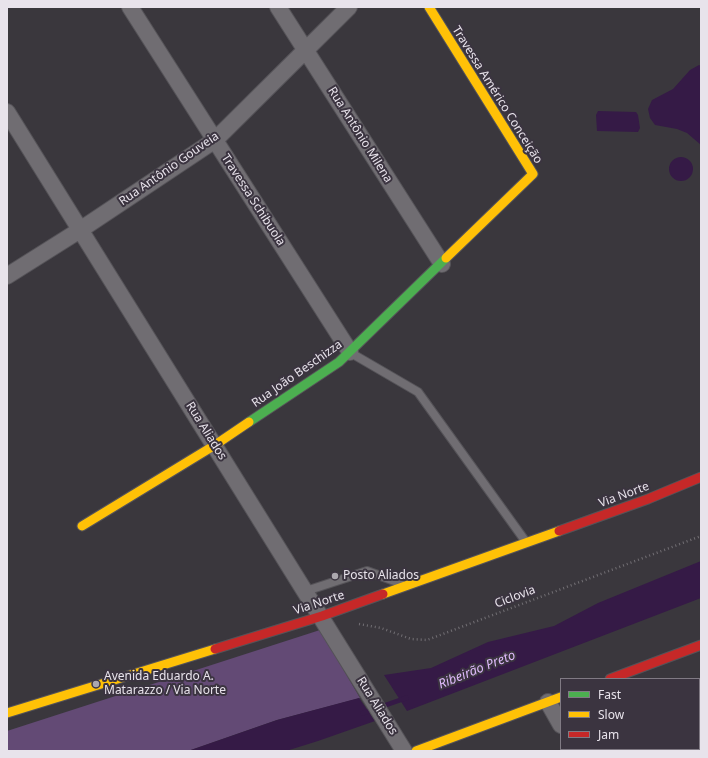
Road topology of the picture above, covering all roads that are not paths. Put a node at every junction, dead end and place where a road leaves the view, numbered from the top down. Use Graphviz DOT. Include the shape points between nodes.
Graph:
graph roads {
  1 [pos="130,7"];
  2 [pos="278,7"];
  3 [pos="349,7"];
  4 [pos="429,7"];
  5 [pos="306,50"];
  6 [pos="7,112"];
  7 [pos="215,140"];
  8 [pos="533,174"];
  9 [pos="80,230"];
  10 [pos="442,264"];
  11 [pos="7,276"];
  12 [pos="350,352"];
  13 [pos="215,444"];
  14 [pos="701,477"];
  15 [pos="82,526"];
  16 [pos="527,543"];
  17 [pos="406,586"];
  18 [pos="306,591"];
  19 [pos="322,616"];
  20 [pos="701,644"];
  21 [pos="613,678"];
  22 [pos="554,700"];
  23 [pos="7,713"];
  24 [pos="560,721"];
  25 [pos="404,751"];
  26 [pos="416,751"];
  1 -- 7 [label="street, Travessa Schibuola"];
  2 -- 5 [label="street, Rua Antônio Milena"];
  3 -- 5 [label="street, Rua Antônio Gouveia"];
  4 -- 8 [label="main road, Travessa Américo Conceição"];
  5 -- 7 [label="street, Rua Antônio Gouveia"];
  5 -- 10 [label="street, Rua Antônio Milena"];
  6 -- 9 [label="street, Rua Aliados"];
  7 -- 9 [label="street, Rua Antônio Gouveia"];
  7 -- 12 [label="street, Travessa Schibuola"];
  8 -- 10 [label="main road, Rua João Beschizza"];
  9 -- 11 [label="street, Rua Antônio Gouveia"];
  9 -- 13 [label="street, Rua Aliados"];
  10 -- 12 [label="main road, Rua João Beschizza"];
  12 -- 13 [label="main road, Rua João Beschizza"];
  12 -- 16 [label="lane" via="418,392"];
  13 -- 15 [label="main road, Rua João Beschizza"];
  13 -- 18 [label="street, Rua Aliados"];
  14 -- 16 [label="main road, Via Norte"];
  16 -- 17 [label="main road, Via Norte"];
  17 -- 18 [label="lane" via="366,571"];
  17 -- 19 [label="main road, Via Norte"];
  18 -- 19 [label="street, Rua Aliados"];
  19 -- 23 [label="main road, Via Norte"];
  19 -- 25 [label="street, Rua Aliados"];
  20 -- 21 [label="main road"];
  22 -- 24 [label="street"];
  22 -- 26 [label="main road"];
}
